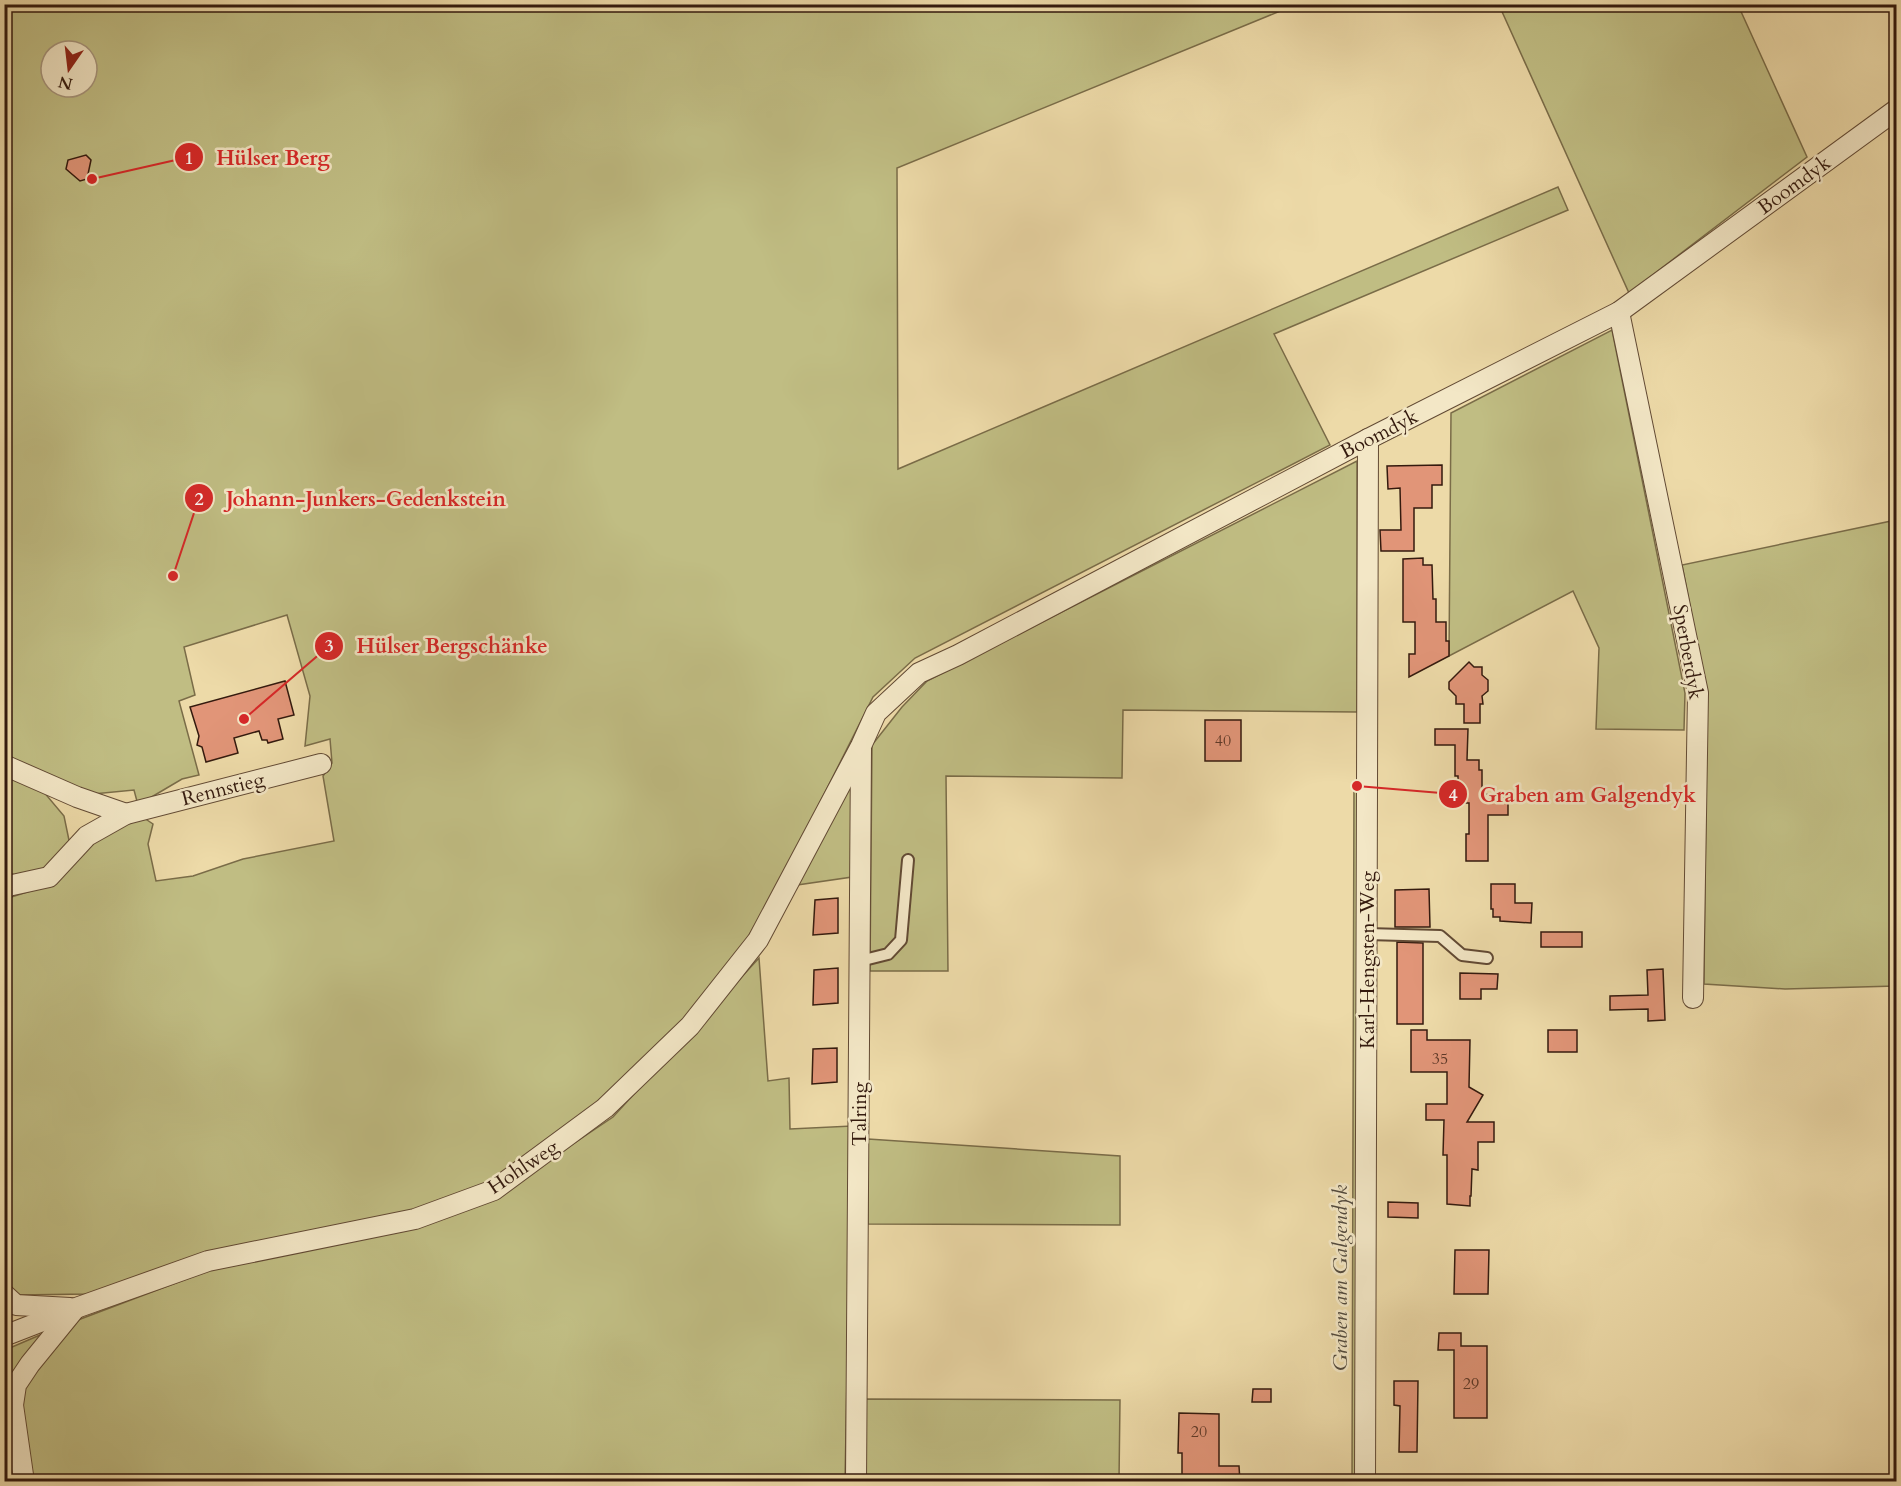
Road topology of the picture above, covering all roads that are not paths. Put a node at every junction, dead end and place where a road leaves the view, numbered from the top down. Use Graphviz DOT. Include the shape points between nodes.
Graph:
graph roads {
  1 [pos="1896,110"];
  2 [pos="1619,312"];
  3 [pos="1368,439"];
  4 [pos="861,746"];
  5 [pos="321,764"];
  6 [pos="4,765"];
  7 [pos="126,814"];
  8 [pos="908,860"];
  9 [pos="6,886"];
  10 [pos="1367,934"];
  11 [pos="1487,958"];
  12 [pos="860,961"];
  13 [pos="1693,998"];
  14 [pos="4,1294"];
  15 [pos="76,1308"];
  16 [pos="4,1336"];
  17 [pos="24,1482"];
  18 [pos="856,1482"];
  19 [pos="1365,1482"];
  1 -- 2 [label="street, Boomdyk"];
  2 -- 3 [label="street, Boomdyk"];
  2 -- 13 [label="street, Sperberdyk" via="1698,693"];
  3 -- 4 [label="street, Boomdyk" via="919,673 876,713"];
  3 -- 10 [label="street, Karl-Hengsten-Weg"];
  4 -- 12 [label="street, Talring"];
  4 -- 15 [label="street, Hohlweg" via="758,940 690,1026 605,1108 494,1190 415,1219 208,1261"];
  5 -- 7 [label="street, Rennstieg"];
  6 -- 7 [label="street"];
  7 -- 9 [label="street, Rennstieg" via="87,836 49,877"];
  8 -- 12 [label="lane" via="901,940 888,954"];
  10 -- 11 [label="lane" via="1440,936 1462,955"];
  10 -- 19 [label="street, Karl-Hengsten-Weg"];
  12 -- 18 [label="street, Talring"];
  14 -- 15 [label="street" via="16,1305"];
  15 -- 16 [label="street, Hohlweg"];
  15 -- 17 [label="street" via="16,1385 13,1405"];
}
